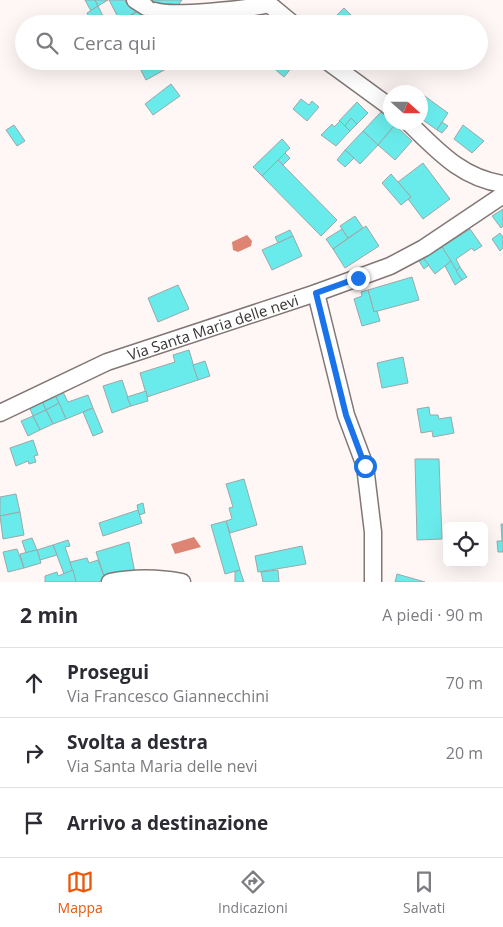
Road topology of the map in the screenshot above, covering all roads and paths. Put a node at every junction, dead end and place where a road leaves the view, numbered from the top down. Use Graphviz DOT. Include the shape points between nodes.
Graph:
graph roads {
  1 [pos="266,2"];
  2 [pos="145,6"];
  3 [pos="282,15"];
  4 [pos="339,70"];
  5 [pos="383,102"];
  6 [pos="416,130"];
  7 [pos="503,184"];
  8 [pos="503,195"];
  9 [pos="316,293"];
  10 [pos="0,413"];
  11 [pos="110,582"];
  12 [pos="182,582"];
  13 [pos="373,582"];
  1 -- 2 [label="street" via="254,7 171,13"];
  1 -- 3 [label="street"];
  4 -- 5 [label="street"];
  6 -- 7 [label="street" via="441,154 470,174 484,181"];
  8 -- 9 [label="street, Via Santa Maria delle nevi" via="424,248 390,266"];
  9 -- 10 [label="street, Via Santa Maria delle nevi" via="107,362"];
  9 -- 13 [label="street" via="346,415 365,466 373,532"];
  11 -- 12 [label="street" via="136,577"];
}
